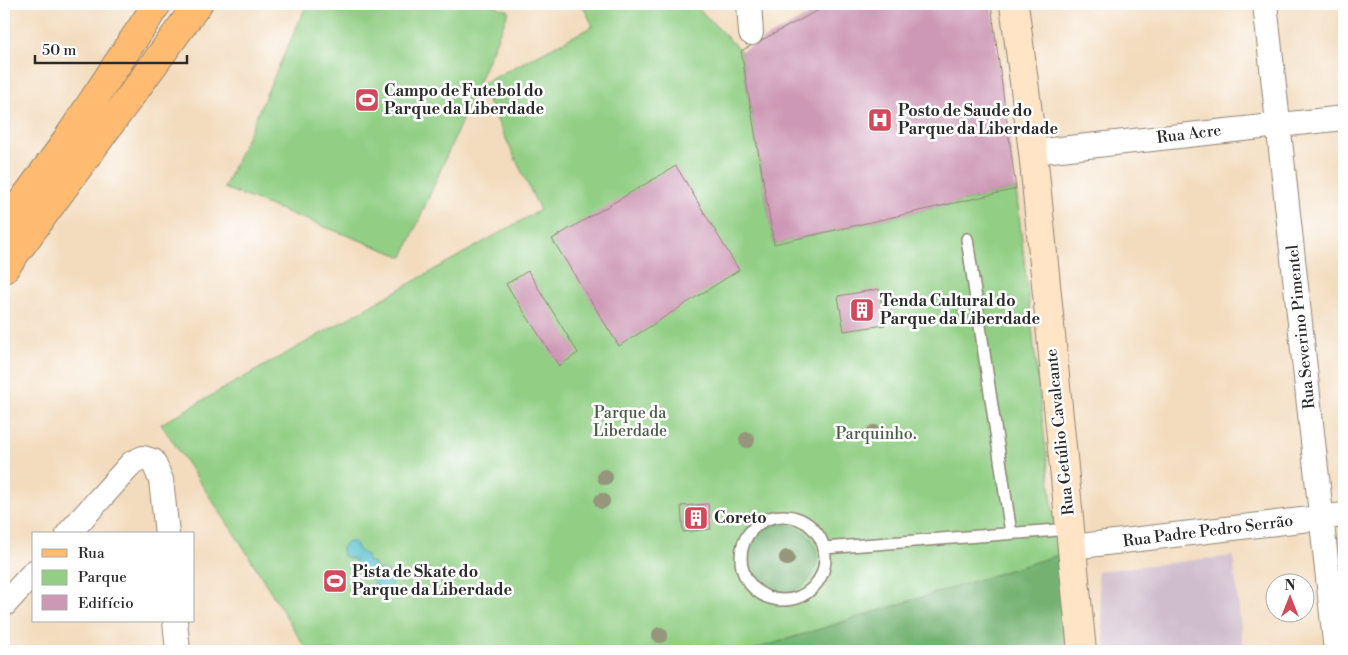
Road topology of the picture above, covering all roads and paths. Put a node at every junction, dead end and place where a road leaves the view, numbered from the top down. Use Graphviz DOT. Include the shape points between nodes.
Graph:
graph roads {
  1 [pos="157,4"];
  2 [pos="198,4"];
  3 [pos="749,4"];
  4 [pos="1014,4"];
  5 [pos="1265,4"];
  6 [pos="751,33"];
  7 [pos="1344,118"];
  8 [pos="1278,124"];
  9 [pos="1033,152"];
  10 [pos="4,226"];
  11 [pos="967,240"];
  12 [pos="4,269"];
  13 [pos="1333,516"];
  14 [pos="70,532"];
  15 [pos="166,532"];
  16 [pos="1011,533"];
  17 [pos="1071,538"];
  18 [pos="824,548"];
  19 [pos="32,574"];
  20 [pos="4,605"];
  21 [pos="175,622"];
  22 [pos="178,651"];
  23 [pos="1082,651"];
  24 [pos="1336,651"];
  1 -- 10 [label="main road" via="60,150"];
  2 -- 12 [label="main road"];
  3 -- 6 [label="street"];
  4 -- 9 [label="street, Rua Getúlio Cavalcante"];
  5 -- 8 [label="street, Rua Severino Pimentel"];
  7 -- 8 [label="street, Rua Acre"];
  8 -- 9 [label="street, Rua Acre"];
  8 -- 13 [label="street, Rua Severino Pimentel"];
  9 -- 17 [label="street, Rua Getúlio Cavalcante"];
  11 -- 16 [label="lane"];
  13 -- 17 [label="street, Rua Padre Pedro Serrão"];
  13 -- 24 [label="street, Rua Severino Pimentel"];
  14 -- 15 [label="street" via="132,463 143,458 153,461 161,480"];
  16 -- 17 [label="lane"];
  16 -- 18 [label="lane"];
  17 -- 23 [label="street, Rua Getúlio Cavalcante"];
  18 -- 18 [label="lane" via="814,529 803,520 774,516 761,521 742,542 742,571 748,583 770,599 798,598 809,592 818,581 824,569"];
  19 -- 20 [label="street"];
  21 -- 22 [label="street"];
}
